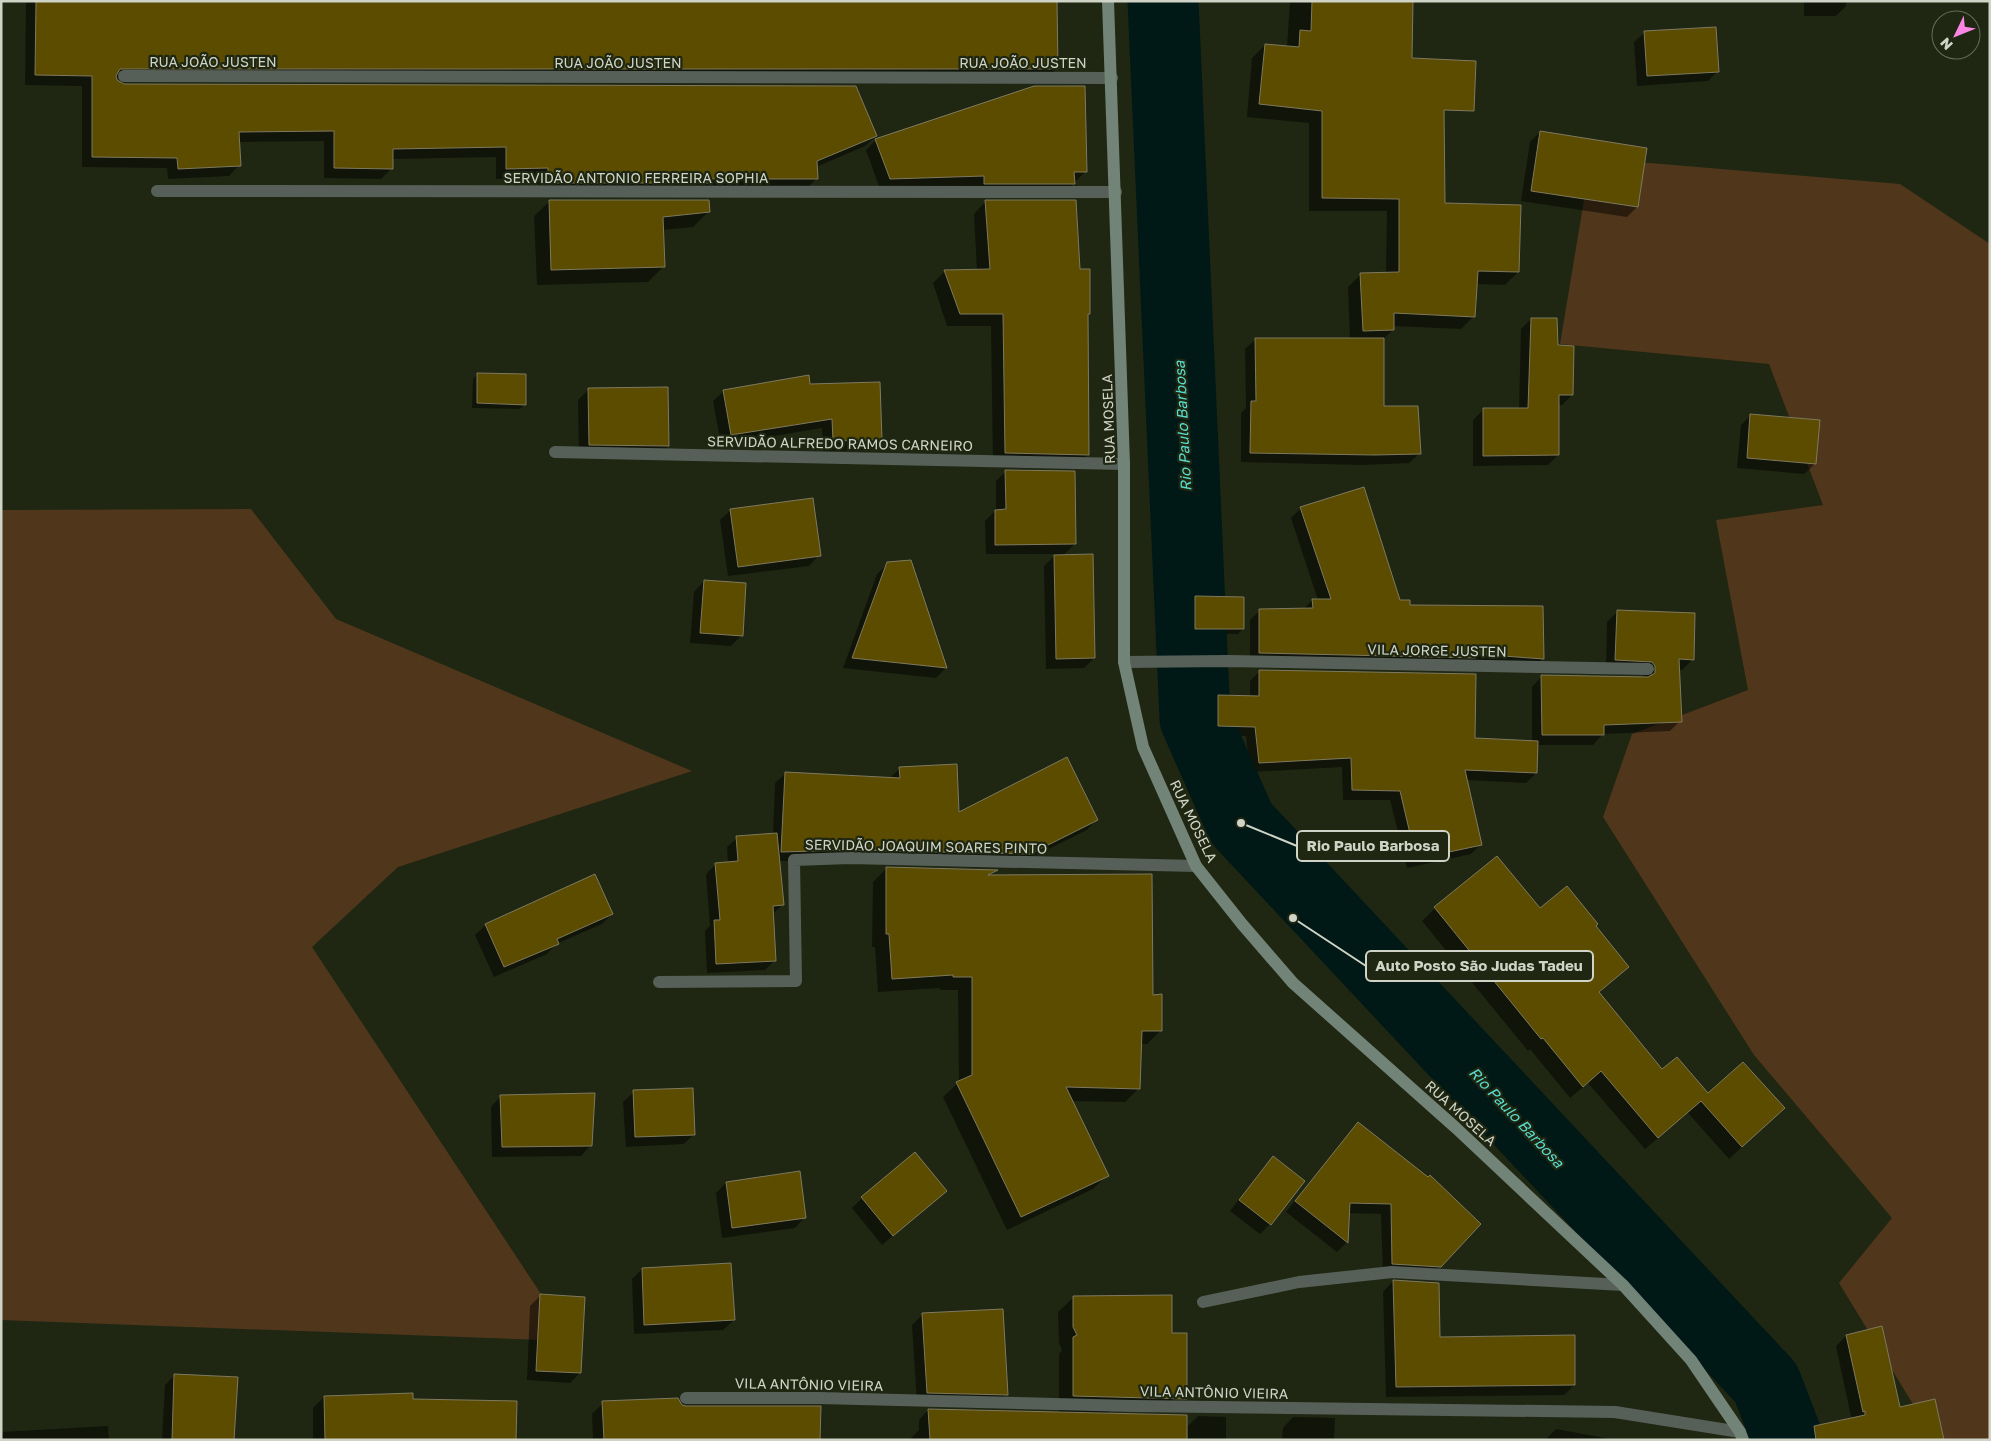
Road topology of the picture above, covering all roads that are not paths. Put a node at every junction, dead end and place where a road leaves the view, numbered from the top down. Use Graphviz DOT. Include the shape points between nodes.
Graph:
graph roads {
  1 [pos="1108,1"];
  2 [pos="124,76"];
  3 [pos="1112,78"];
  4 [pos="156,192"];
  5 [pos="1116,192"];
  6 [pos="555,452"];
  7 [pos="1124,464"];
  8 [pos="1124,662"];
  9 [pos="1648,669"];
  10 [pos="1196,866"];
  11 [pos="659,982"];
  12 [pos="1623,1285"];
  13 [pos="1202,1302"];
  14 [pos="686,1398"];
  15 [pos="1741,1436"];
  1 -- 3 [label="street, RUA MOSELA"];
  2 -- 3 [label="lane, RUA JOÃO JUSTEN"];
  3 -- 5 [label="street, RUA MOSELA"];
  4 -- 5 [label="lane, SERVIDÃO ANTONIO FERREIRA SOPHIA"];
  5 -- 7 [label="street, RUA MOSELA"];
  6 -- 7 [label="lane, SERVIDÃO ALFREDO RAMOS CARNEIRO"];
  7 -- 8 [label="street, RUA MOSELA"];
  8 -- 9 [label="lane, VILA JORGE JUSTEN"];
  8 -- 10 [label="street, RUA MOSELA" via="1143,747"];
  10 -- 11 [label="lane, SERVIDÃO JOAQUIM SOARES PINTO" via="850,858 794,860 796,981"];
  10 -- 12 [label="street, RUA MOSELA" via="1293,983 1456,1128"];
  12 -- 13 [label="lane" via="1392,1272 1299,1282"];
  12 -- 15 [label="street, RUA MOSELA" via="1691,1360"];
  14 -- 15 [label="lane, VILA ANTÔNIO VIEIRA" via="1616,1412"];
}
